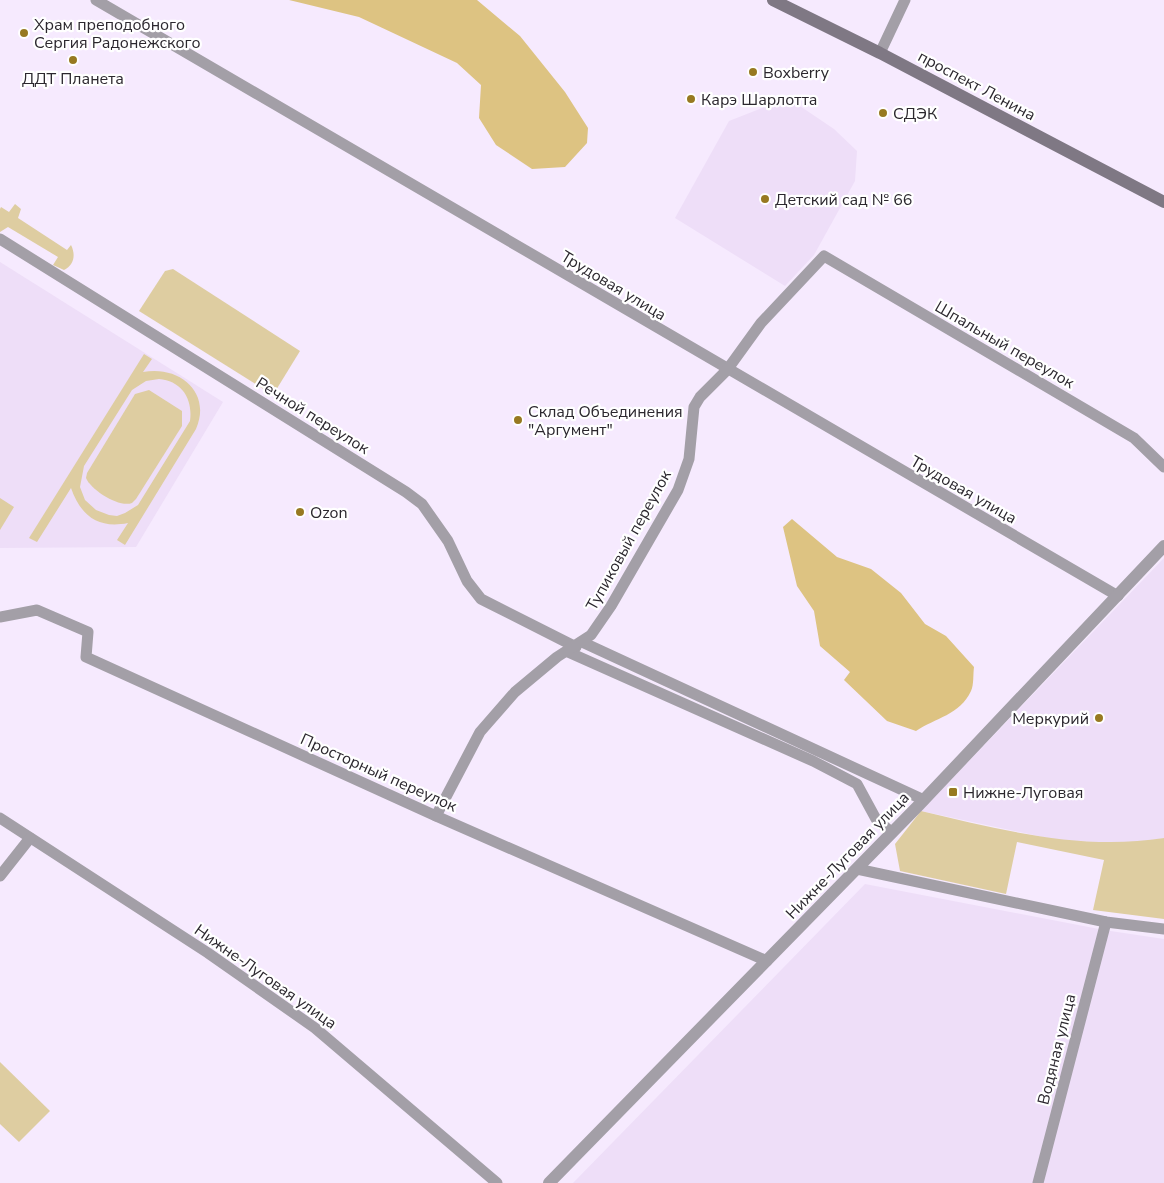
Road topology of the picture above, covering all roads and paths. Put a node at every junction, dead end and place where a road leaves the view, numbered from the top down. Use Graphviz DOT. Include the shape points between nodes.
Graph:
graph roads {
  1 [pos="96,0"];
  2 [pos="773,0"];
  3 [pos="905,0"];
  4 [pos="880,53"];
  5 [pos="1164,202"];
  6 [pos="0,239"];
  7 [pos="824,256"];
  8 [pos="727,370"];
  9 [pos="1164,467"];
  10 [pos="1164,546"];
  11 [pos="1118,596"];
  12 [pos="0,617"];
  13 [pos="575,647"];
  14 [pos="924,800"];
  15 [pos="436,816"];
  16 [pos="0,818"];
  17 [pos="892,833"];
  18 [pos="30,838"];
  19 [pos="857,868"];
  20 [pos="0,876"];
  21 [pos="1106,922"];
  22 [pos="1164,929"];
  23 [pos="767,961"];
  24 [pos="497,1183"];
  25 [pos="549,1183"];
  26 [pos="1038,1183"];
  1 -- 8 [label="street, Трудовая улица"];
  2 -- 4 [label="main road, проспект Ленина"];
  3 -- 4 [label="street"];
  4 -- 5 [label="main road, проспект Ленина"];
  6 -- 13 [label="street, Речной переулок" via="406,492 422,504 448,541 467,581 480,599"];
  7 -- 8 [label="street, Тупиковый переулок" via="761,323"];
  7 -- 9 [label="street, Шпальный переулок" via="1134,438"];
  8 -- 11 [label="street, Трудовая улица"];
  8 -- 13 [label="street, Тупиковый переулок" via="694,407 689,460 678,490 611,606 591,635"];
  10 -- 11 [label="street, Нижне-Луговая улица"];
  11 -- 14 [label="street, Нижне-Луговая улица"];
  12 -- 15 [label="street, Просторный переулок" via="37,610 88,632 86,657"];
  13 -- 14 [label="street"];
  13 -- 15 [label="street, Тупиковый переулок" via="557,657 515,692 480,732"];
  13 -- 17 [label="street" via="857,784 876,819"];
  14 -- 17 [label="street, Нижне-Луговая улица"];
  15 -- 23 [label="street, Просторный переулок"];
  16 -- 18 [label="street, Нижне-Луговая улица"];
  17 -- 19 [label="street, Нижне-Луговая улица"];
  18 -- 20 [label="street"];
  18 -- 24 [label="street, Нижне-Луговая улица" via="208,953 315,1028"];
  19 -- 21 [label="street"];
  19 -- 23 [label="street, Нижне-Луговая улица"];
  21 -- 22 [label="street"];
  21 -- 26 [label="street, Водяная улица"];
  23 -- 25 [label="street, Нижне-Луговая улица"];
}
